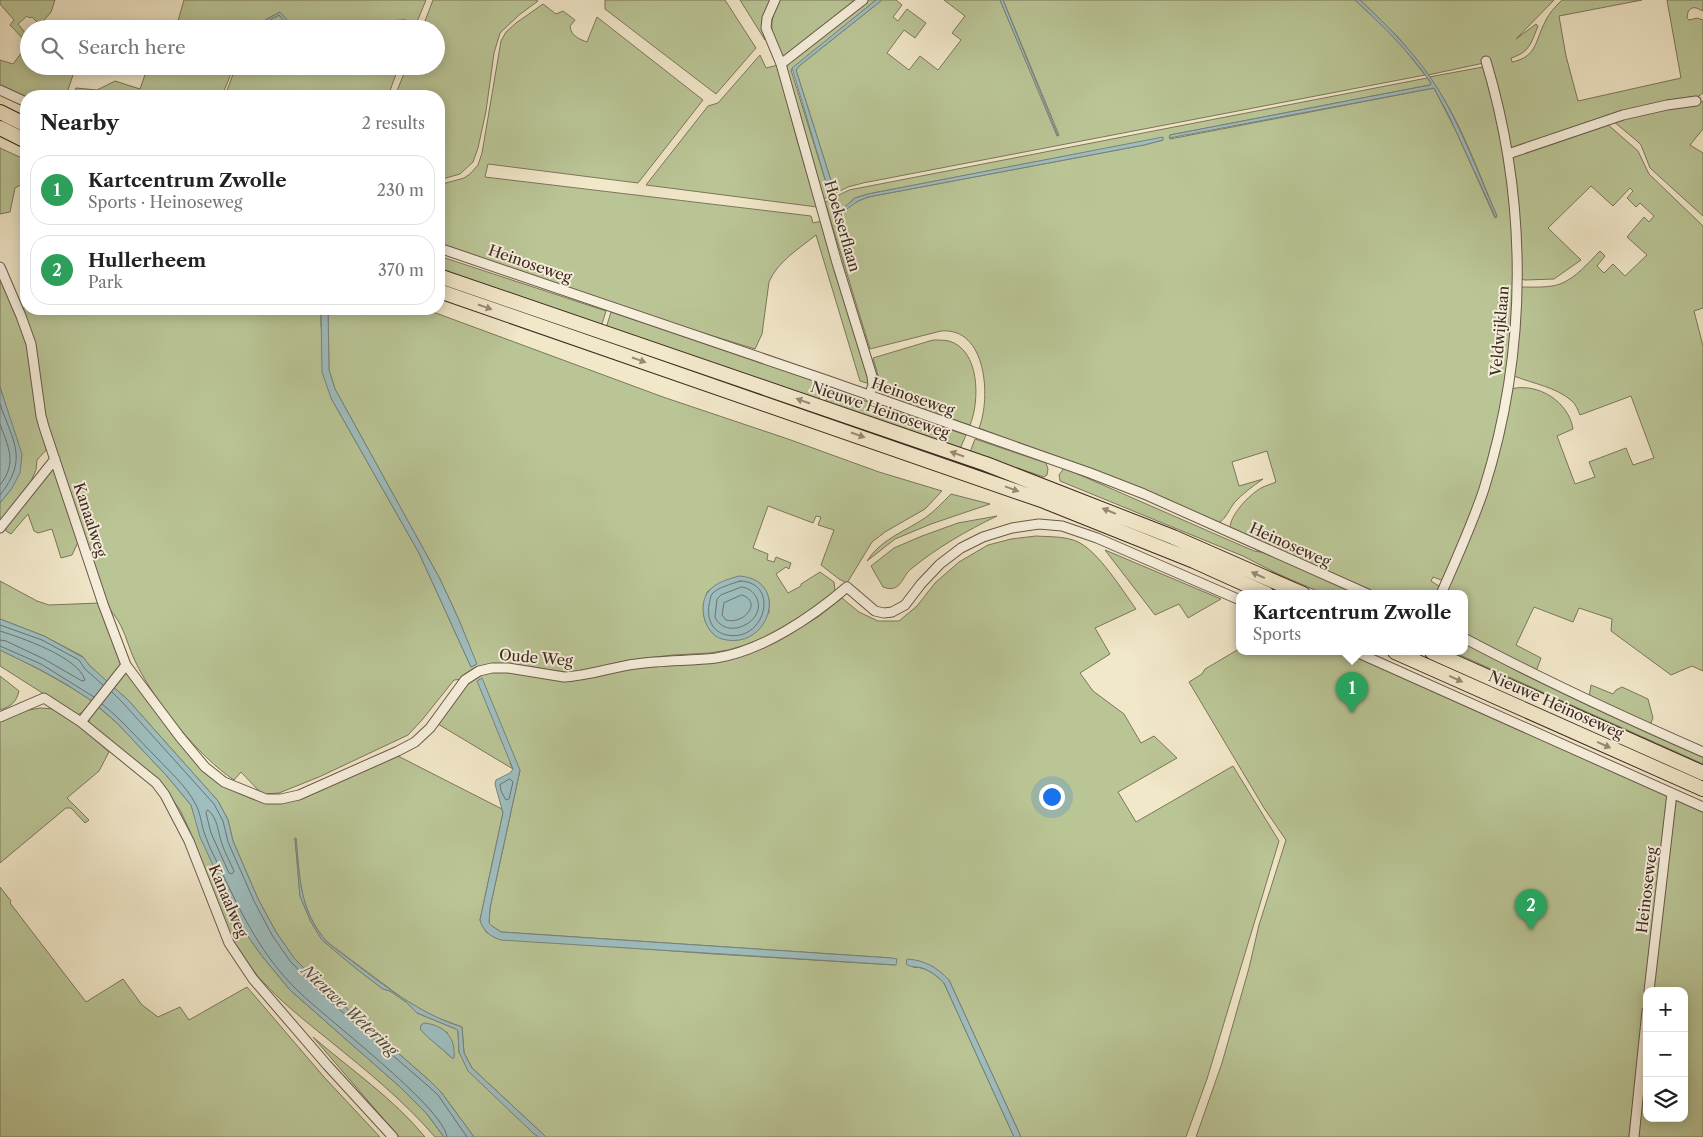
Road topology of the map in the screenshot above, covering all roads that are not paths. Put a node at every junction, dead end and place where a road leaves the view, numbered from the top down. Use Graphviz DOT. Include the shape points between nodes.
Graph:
graph roads {
  1 [pos="774,0"];
  2 [pos="863,0"];
  3 [pos="1486,61"];
  4 [pos="780,62"];
  5 [pos="0,90"];
  6 [pos="20,99"];
  7 [pos="1696,101"];
  8 [pos="0,112"];
  9 [pos="20,122"];
  10 [pos="0,128"];
  11 [pos="20,138"];
  12 [pos="1508,154"];
  13 [pos="445,250"];
  14 [pos="0,266"];
  15 [pos="445,278"];
  16 [pos="445,293"];
  17 [pos="20,314"];
  18 [pos="21,315"];
  19 [pos="869,396"];
  20 [pos="55,459"];
  21 [pos="0,528"];
  22 [pos="1258,590"];
  23 [pos="1294,590"];
  24 [pos="1359,590"];
  25 [pos="1443,590"];
  26 [pos="1236,598"];
  27 [pos="1468,640"];
  28 [pos="1363,655"];
  29 [pos="1402,655"];
  30 [pos="1439,655"];
  31 [pos="126,665"];
  32 [pos="0,717"];
  33 [pos="81,722"];
  34 [pos="1703,752"];
  35 [pos="1703,773"];
  36 [pos="1703,790"];
  37 [pos="1672,793"];
  38 [pos="1703,807"];
  39 [pos="1649,987"];
  40 [pos="1645,1032"];
  41 [pos="393,1137"];
  42 [pos="1634,1137"];
  1 -- 4 [label="street, Hoekserflaan" via="766,28"];
  2 -- 4 [label="street"];
  3 -- 12 [label="street, Veldwijklaan" via="1499,105"];
  4 -- 19 [label="street, Hoekserflaan" via="872,376"];
  5 -- 6 [label="street"];
  7 -- 12 [label="street" via="1623,115"];
  8 -- 9 [label="highway"];
  10 -- 11 [label="highway"];
  12 -- 25 [label="street, Veldwijklaan" via="1518,264 1518,306 1511,376 1500,434 1483,491"];
  13 -- 19 [label="street, Heinoseweg"];
  14 -- 17 [label="street, Kanaalweg"];
  23 -- 15 [label="highway, Nieuwe Heinoseweg, one-way" via="1173,537 986,464"];
  16 -- 22 [label="highway, Nieuwe Heinoseweg, one-way" via="1044,500"];
  18 -- 20 [label="street, Kanaalweg" via="31,344 40,416"];
  19 -- 24 [label="street, Heinoseweg" via="1144,494"];
  20 -- 21 [label="street"];
  20 -- 31 [label="street, Kanaalweg"];
  26 -- 31 [label="street, Oude Weg" via="1062,526 1039,524 1012,528 961,548 921,584 905,606 892,612 876,611 846,587 772,639 734,654 632,664 570,677 500,668 479,671 465,680 416,742 300,795 281,800 257,797 217,777 180,738"];
  27 -- 34 [label="street" via="1596,704"];
  28 -- 37 [label="street"];
  29 -- 36 [label="highway, Nieuwe Heinoseweg, one-way"];
  30 -- 35 [label="highway, Nieuwe Heinoseweg"];
  31 -- 33 [label="street"];
  32 -- 33 [label="street, Kanaalweg" via="44,698"];
  33 -- 41 [label="street, Kanaalweg" via="165,794 189,841 229,943 253,979"];
  37 -- 38 [label="street"];
  37 -- 39 [label="street, Heinoseweg"];
  40 -- 42 [label="street"];
}
